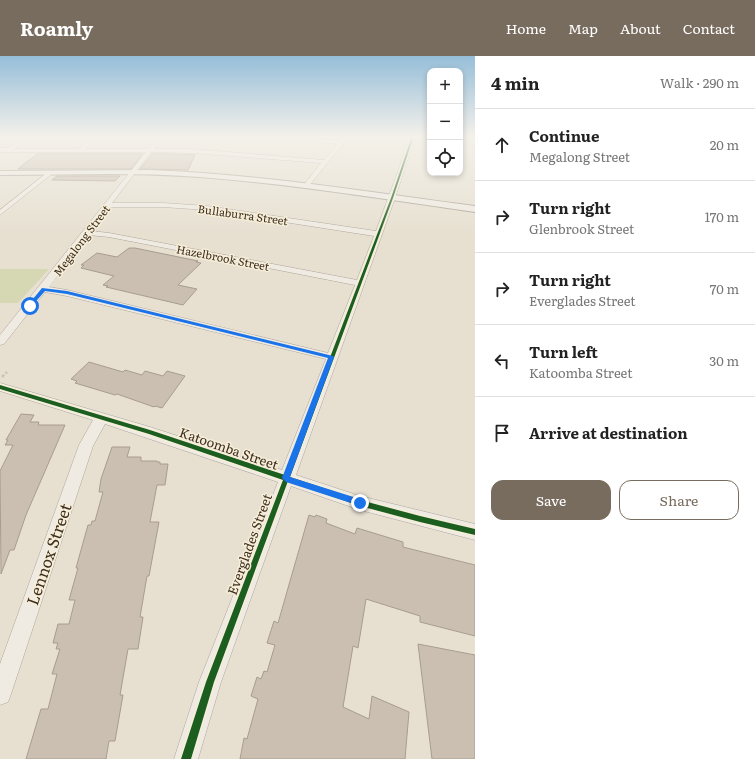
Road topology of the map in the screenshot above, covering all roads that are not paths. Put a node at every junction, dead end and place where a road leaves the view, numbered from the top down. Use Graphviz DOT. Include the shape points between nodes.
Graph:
graph roads {
  1 [pos="135,169"];
  2 [pos="320,169"];
  3 [pos="402,169"];
  4 [pos="0,173"];
  5 [pos="50,173"];
  6 [pos="132,173"];
  7 [pos="306,186"];
  8 [pos="392,198"];
  9 [pos="108,205"];
  10 [pos="475,209"];
  11 [pos="0,213"];
  12 [pos="87,233"];
  13 [pos="378,234"];
  14 [pos="360,283"];
  15 [pos="44,289"];
  16 [pos="0,342"];
  17 [pos="331,357"];
  18 [pos="0,387"];
  19 [pos="102,418"];
  20 [pos="286,478"];
  21 [pos="475,532"];
  22 [pos="0,694"];
  23 [pos="186,759"];
  1 -- 6 [label="street, Megalong Street"];
  2 -- 7 [label="street"];
  3 -- 8 [label="street, Everglades Street"];
  4 -- 5 [label="street"];
  5 -- 6 [label="street"];
  5 -- 11 [label="street"];
  6 -- 7 [label="street" via="206,175"];
  6 -- 9 [label="street, Megalong Street"];
  7 -- 8 [label="street"];
  8 -- 10 [label="street"];
  8 -- 13 [label="street, Everglades Street"];
  9 -- 12 [label="street, Megalong Street"];
  9 -- 13 [label="street, Bullaburra Street" via="207,208"];
  12 -- 14 [label="street, Hazelbrook Street"];
  12 -- 15 [label="street, Megalong Street"];
  13 -- 14 [label="street, Everglades Street"];
  14 -- 17 [label="street, Everglades Street"];
  15 -- 16 [label="street, Megalong Street"];
  15 -- 17 [label="street" via="67,292"];
  17 -- 20 [label="street, Everglades Street"];
  18 -- 19 [label="street, Katoomba Street"];
  19 -- 20 [label="street, Katoomba Street"];
  19 -- 22 [label="street, Lennox Street" via="86,445"];
  20 -- 21 [label="street, Katoomba Street" via="390,512"];
  20 -- 23 [label="street, Everglades Street" via="210,682"];
}
